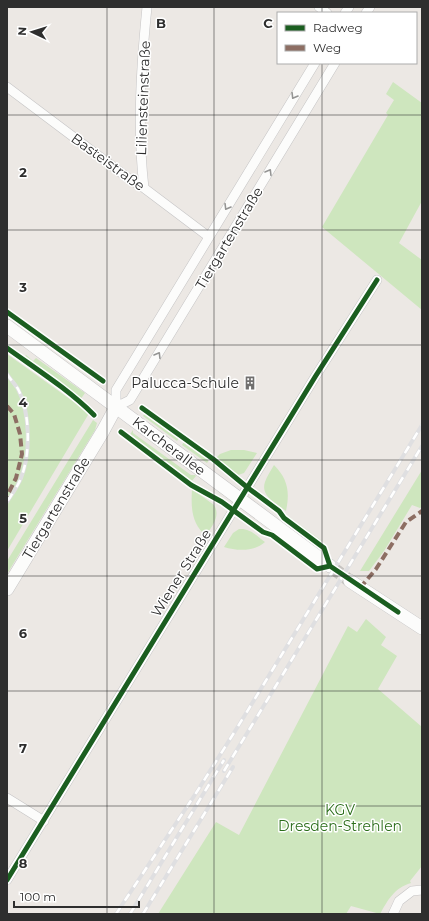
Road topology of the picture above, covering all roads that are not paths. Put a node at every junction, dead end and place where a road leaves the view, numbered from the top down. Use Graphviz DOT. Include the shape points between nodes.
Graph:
graph roads {
  1 [pos="147,7"];
  2 [pos="314,64"];
  3 [pos="335,64"];
  4 [pos="7,87"];
  5 [pos="144,188"];
  6 [pos="209,237"];
  7 [pos="377,280"];
  8 [pos="7,326"];
  9 [pos="116,407"];
  10 [pos="240,499"];
  11 [pos="330,566"];
  12 [pos="350,581"];
  13 [pos="7,589"];
  14 [pos="422,628"];
  15 [pos="7,798"];
  16 [pos="44,821"];
  17 [pos="7,880"];
  18 [pos="422,890"];
  19 [pos="393,914"];
  1 -- 5 [label="street, Liliensteinstraße" via="140,115"];
  2 -- 6 [label="street, Tiergartenstraße, one-way"];
  9 -- 3 [label="street, Tiergartenstraße, one-way" via="130,400"];
  4 -- 5 [label="street, Basteistraße"];
  5 -- 6 [label="street, Basteistraße"];
  6 -- 9 [label="street, Tiergartenstraße" via="116,390"];
  7 -- 10 [label="street, Wiener Straße"];
  8 -- 9 [label="street, Karcherallee"];
  9 -- 10 [label="street, Karcherallee"];
  9 -- 13 [label="street, Tiergartenstraße"];
  10 -- 11 [label="street, Karcherallee"];
  10 -- 16 [label="street, Wiener Straße"];
  12 -- 14 [label="street"];
  15 -- 16 [label="street"];
  16 -- 17 [label="street, Wiener Straße"];
  18 -- 19 [label="street" via="412,891 400,901"];
}
